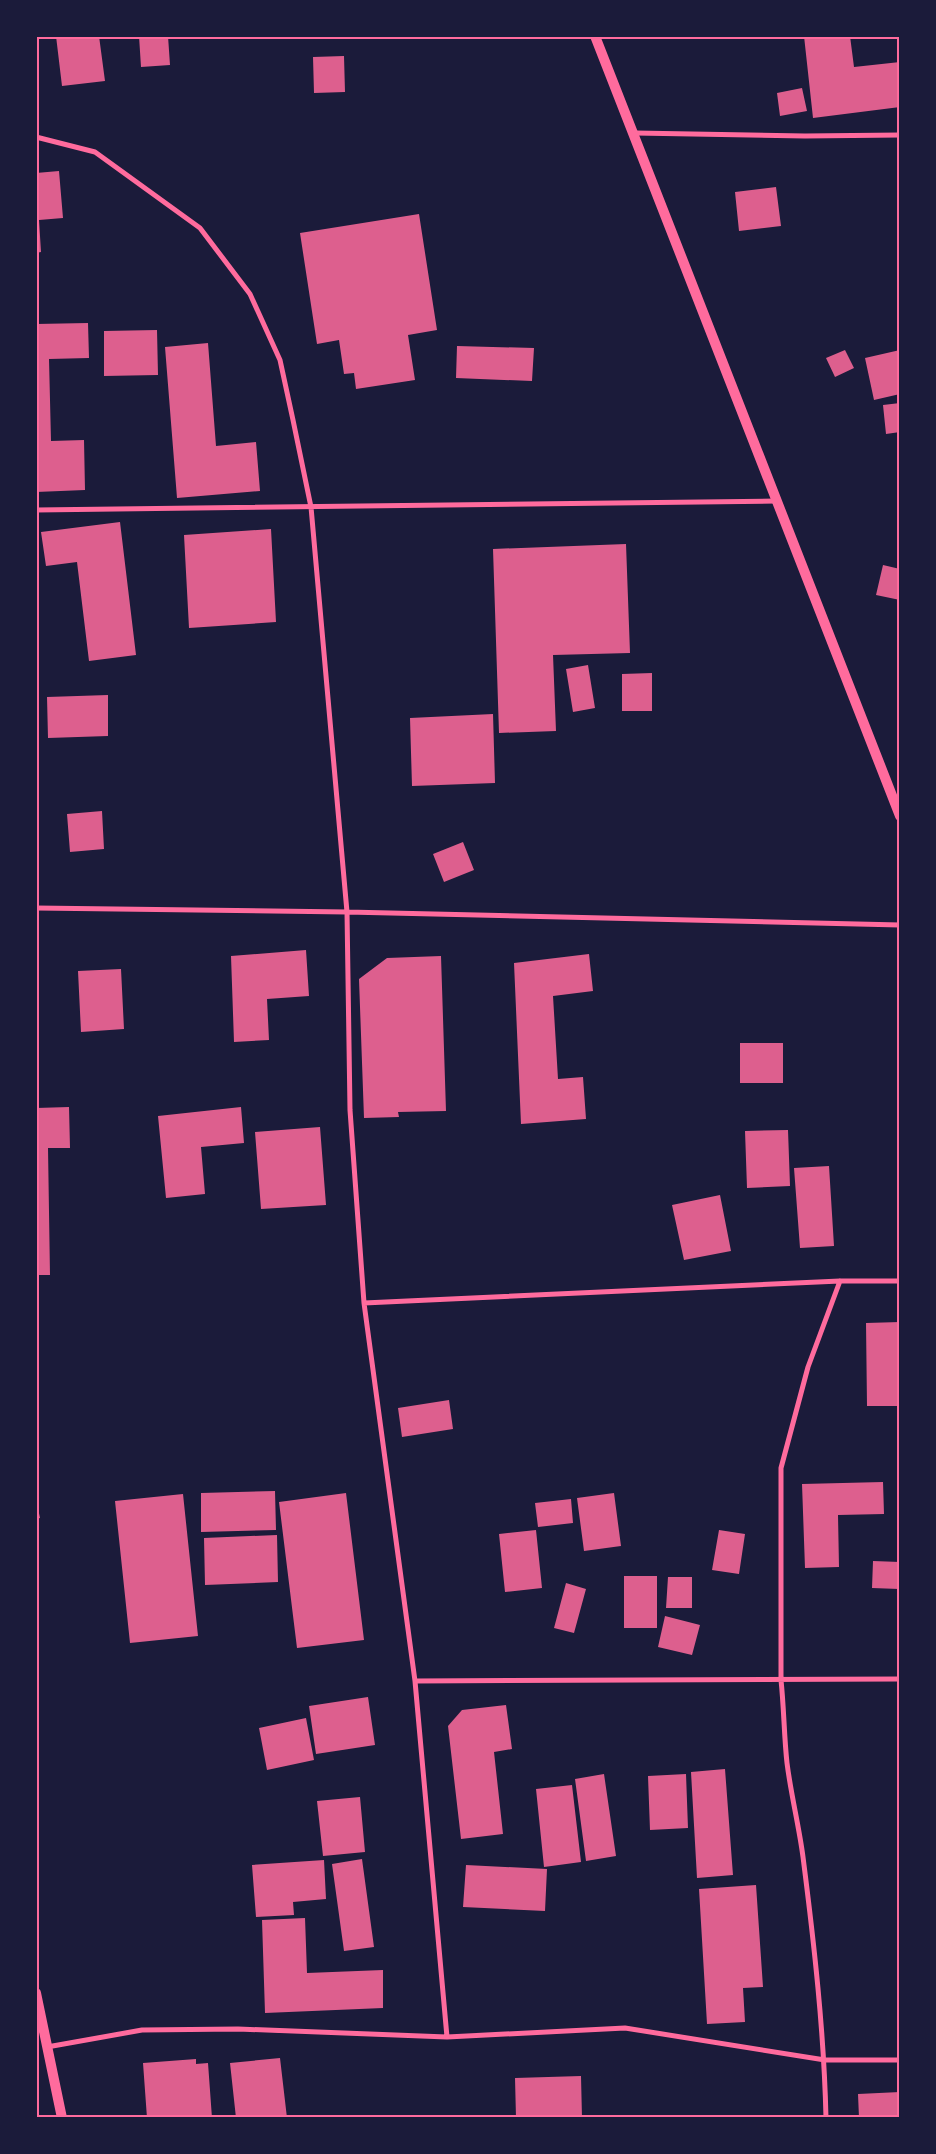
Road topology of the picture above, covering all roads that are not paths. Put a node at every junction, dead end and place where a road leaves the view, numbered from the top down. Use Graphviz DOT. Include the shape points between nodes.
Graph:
graph roads {
  1 [pos="595,36"];
  2 [pos="635,133"];
  3 [pos="900,135"];
  4 [pos="36,136"];
  5 [pos="776,502"];
  6 [pos="311,507"];
  7 [pos="36,510"];
  8 [pos="900,816"];
  9 [pos="36,908"];
  10 [pos="347,912"];
  11 [pos="900,925"];
  12 [pos="840,1281"];
  13 [pos="900,1282"];
  14 [pos="364,1303"];
  15 [pos="900,1679"];
  16 [pos="781,1680"];
  17 [pos="415,1681"];
  18 [pos="36,1993"];
  19 [pos="447,2037"];
  20 [pos="47,2047"];
  21 [pos="825,2060"];
  22 [pos="900,2060"];
  23 [pos="62,2118"];
  24 [pos="826,2118"];
  1 -- 2 [label="main road"];
  2 -- 3 [label="street"];
  2 -- 5 [label="main road"];
  4 -- 6 [label="street" via="95,152 200,228 250,294 280,360"];
  5 -- 6 [label="street"];
  5 -- 8 [label="main road"];
  6 -- 7 [label="street"];
  6 -- 10 [label="street"];
  9 -- 10 [label="street"];
  10 -- 11 [label="street"];
  10 -- 14 [label="street" via="350,1110"];
  12 -- 13 [label="street"];
  12 -- 14 [label="street"];
  12 -- 16 [label="street" via="808,1367 781,1468"];
  14 -- 17 [label="street"];
  15 -- 16 [label="street"];
  16 -- 17 [label="street"];
  16 -- 21 [label="street" via="787,1762 803,1855"];
  17 -- 19 [label="street"];
  18 -- 20 [label="main road"];
  19 -- 20 [label="street" via="238,2029 142,2030"];
  19 -- 21 [label="street" via="625,2028"];
  20 -- 23 [label="main road"];
  21 -- 22 [label="street"];
  21 -- 24 [label="street"];
}
